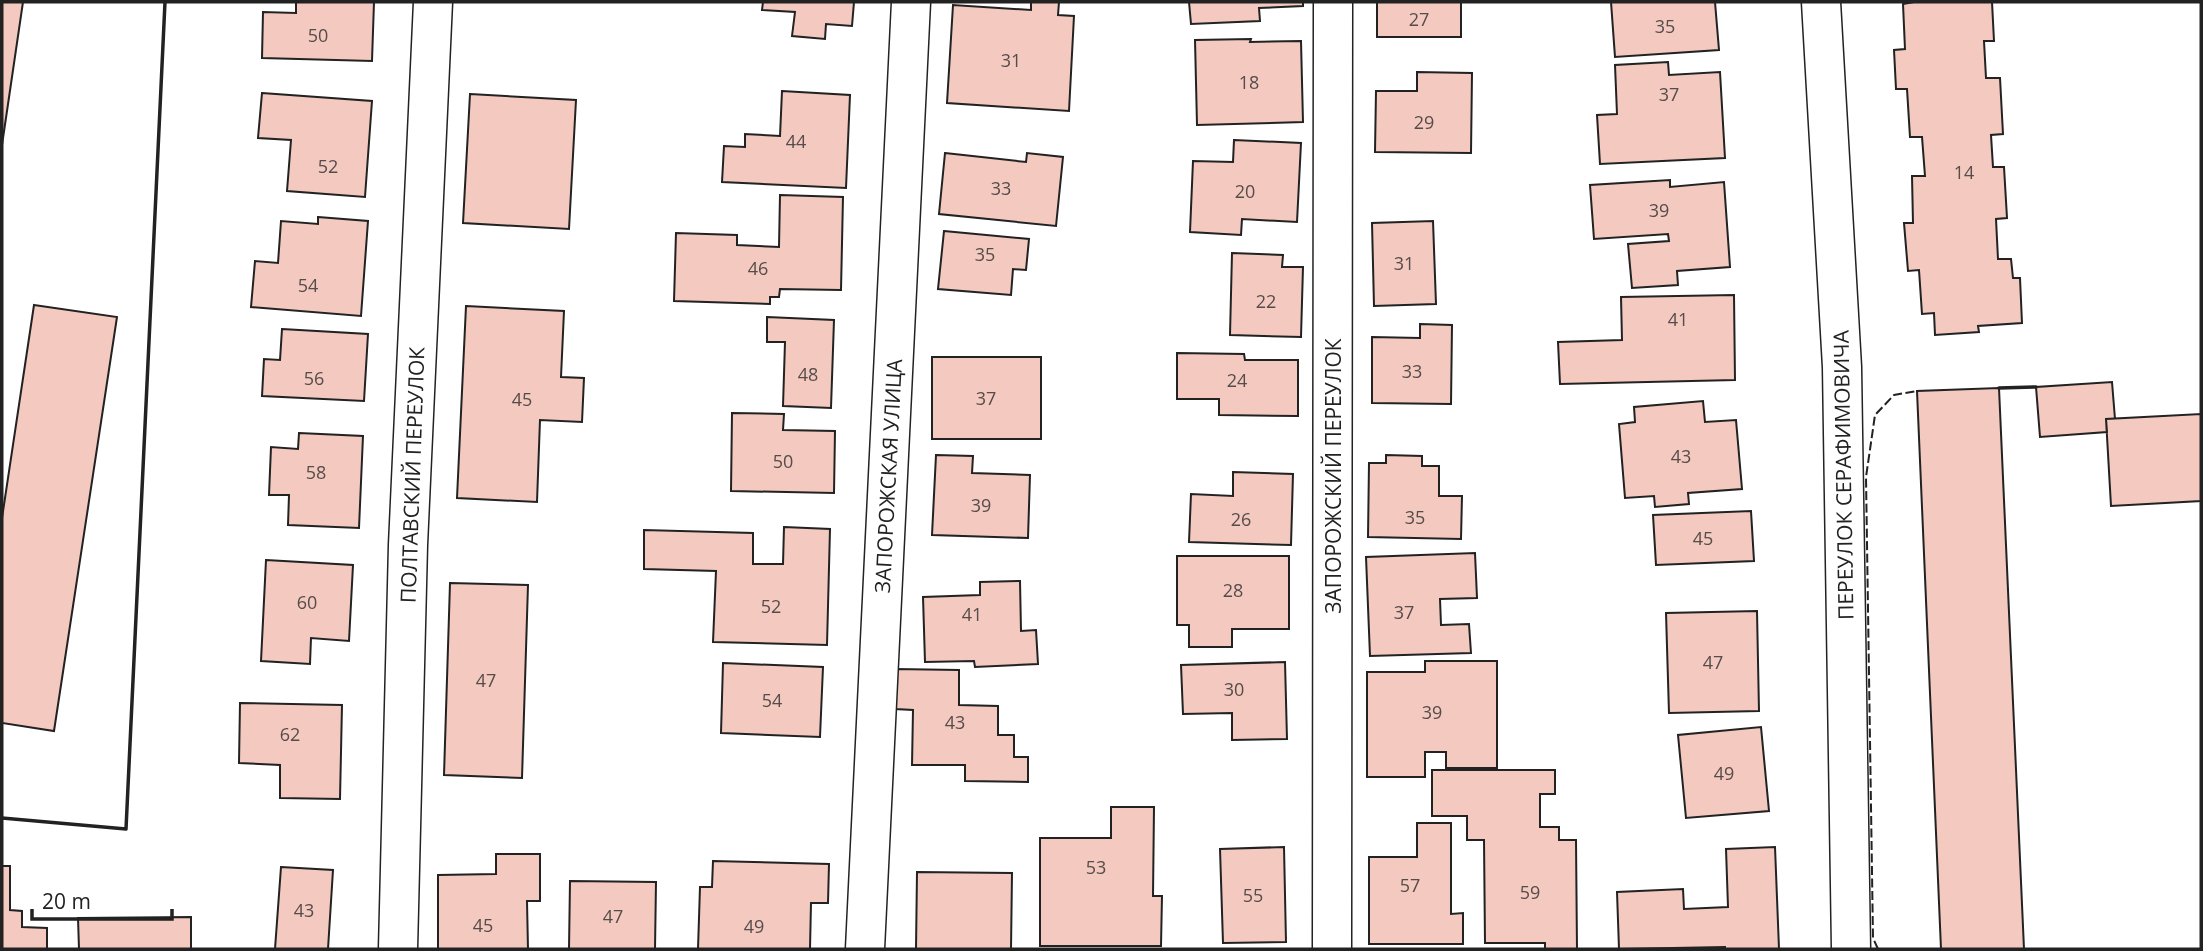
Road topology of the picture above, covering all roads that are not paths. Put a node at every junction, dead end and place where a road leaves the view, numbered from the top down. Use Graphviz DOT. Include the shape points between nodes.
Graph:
graph roads {
  1 [pos="433,2"];
  2 [pos="911,2"];
  3 [pos="1333,2"];
  4 [pos="1821,2"];
  5 [pos="398,949"];
  6 [pos="865,949"];
  7 [pos="1332,949"];
  8 [pos="1851,949"];
  1 -- 5 [label="street, ПОЛТАВСКИЙ ПЕРЕУЛОК" via="408,545"];
  2 -- 6 [label="street, ЗАПОРОЖСКАЯ УЛИЦА"];
  3 -- 7 [label="street, ЗАПОРОЖСКИЙ ПЕРЕУЛОК"];
  4 -- 8 [label="street, ПЕРЕУЛОК СЕРАФИМОВИЧА" via="1842,367"];
}
